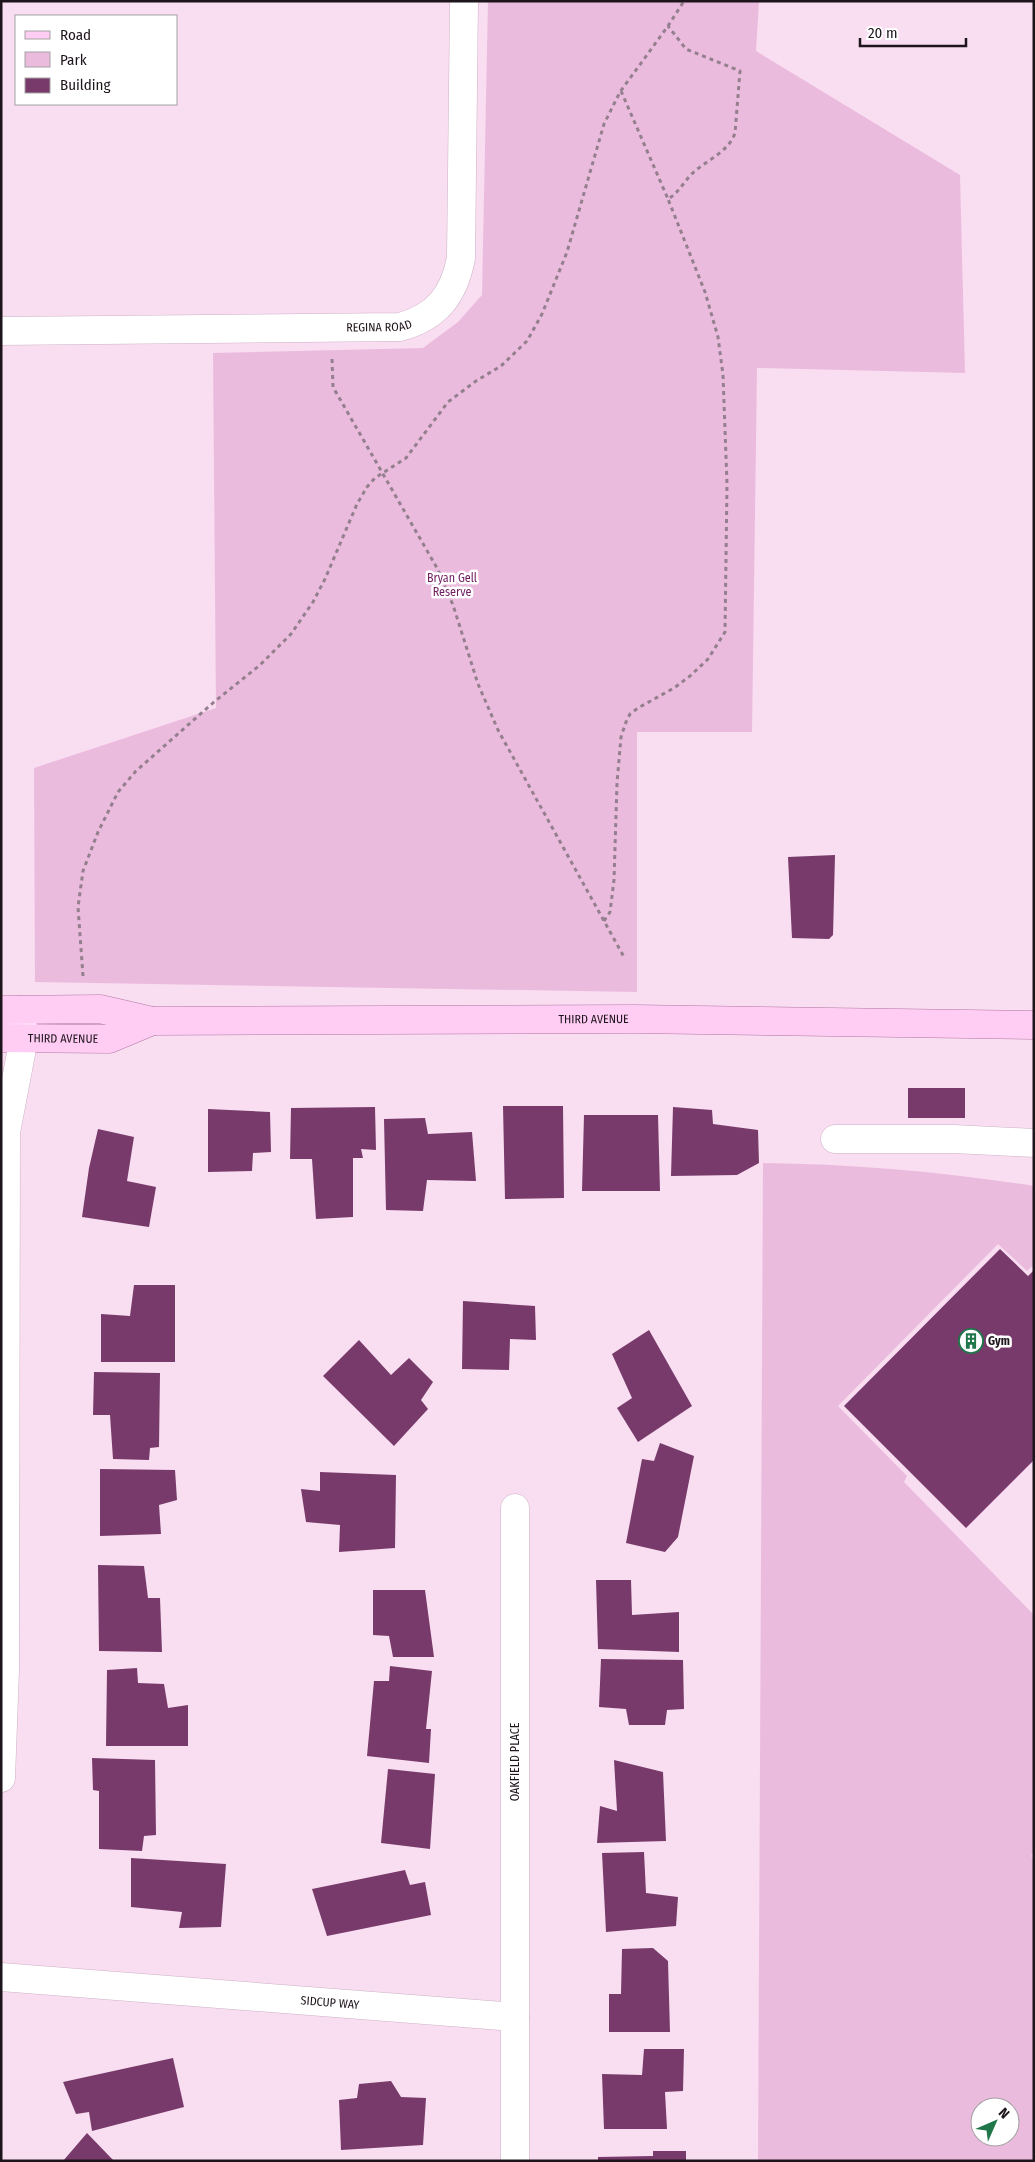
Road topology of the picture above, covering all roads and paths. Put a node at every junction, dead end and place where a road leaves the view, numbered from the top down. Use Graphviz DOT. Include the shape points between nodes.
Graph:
graph roads {
  1 [pos="464,1"];
  2 [pos="684,1"];
  3 [pos="668,26"];
  4 [pos="621,91"];
  5 [pos="668,199"];
  6 [pos="1,331"];
  7 [pos="332,352"];
  8 [pos="384,473"];
  9 [pos="604,921"];
  10 [pos="624,957"];
  11 [pos="84,980"];
  12 [pos="11,1010"];
  13 [pos="152,1021"];
  14 [pos="1034,1025"];
  15 [pos="12,1038"];
  16 [pos="4,1126"];
  17 [pos="835,1139"];
  18 [pos="1034,1142"];
  19 [pos="515,1508"];
  20 [pos="2,1543"];
  21 [pos="1,1778"];
  22 [pos="1,1977"];
  23 [pos="515,2017"];
  24 [pos="515,2161"];
  1 -- 6 [label="street, REGINA ROAD" via="462,258 448,296 416,323 400,327"];
  2 -- 3 [label="path"];
  3 -- 4 [label="path"];
  3 -- 5 [label="path" via="686,49 740,71 734,137 724,150 694,171 677,193"];
  4 -- 5 [label="path"];
  4 -- 8 [label="path" via="604,124 567,252 533,332 518,352 501,366 448,402 406,458"];
  5 -- 9 [label="path" via="705,292 718,336 723,374 727,484 725,632 708,659 690,676 638,708 626,722 621,736 617,783 614,880 610,912"];
  7 -- 8 [label="path" via="334,386"];
  8 -- 9 [label="path" via="447,588 478,684 498,730"];
  8 -- 11 [label="path" via="366,487 325,579 297,628 260,665 136,771 118,792 83,870 78,908"];
  9 -- 10 [label="path"];
  12 -- 13 [label="main road, THIRD AVENUE" via="100,1009"];
  12 -- 15 [label="street"];
  13 -- 14 [label="main road, THIRD AVENUE" via="634,1019"];
  13 -- 15 [label="main road, THIRD AVENUE" via="109,1039"];
  15 -- 16 [label="street"];
  16 -- 20 [label="street" via="6,1473"];
  17 -- 18 [label="street"];
  19 -- 23 [label="street, OAKFIELD PLACE"];
  20 -- 21 [label="street" via="5,1670"];
  22 -- 23 [label="street, SIDCUP WAY"];
  23 -- 24 [label="street"];
}
